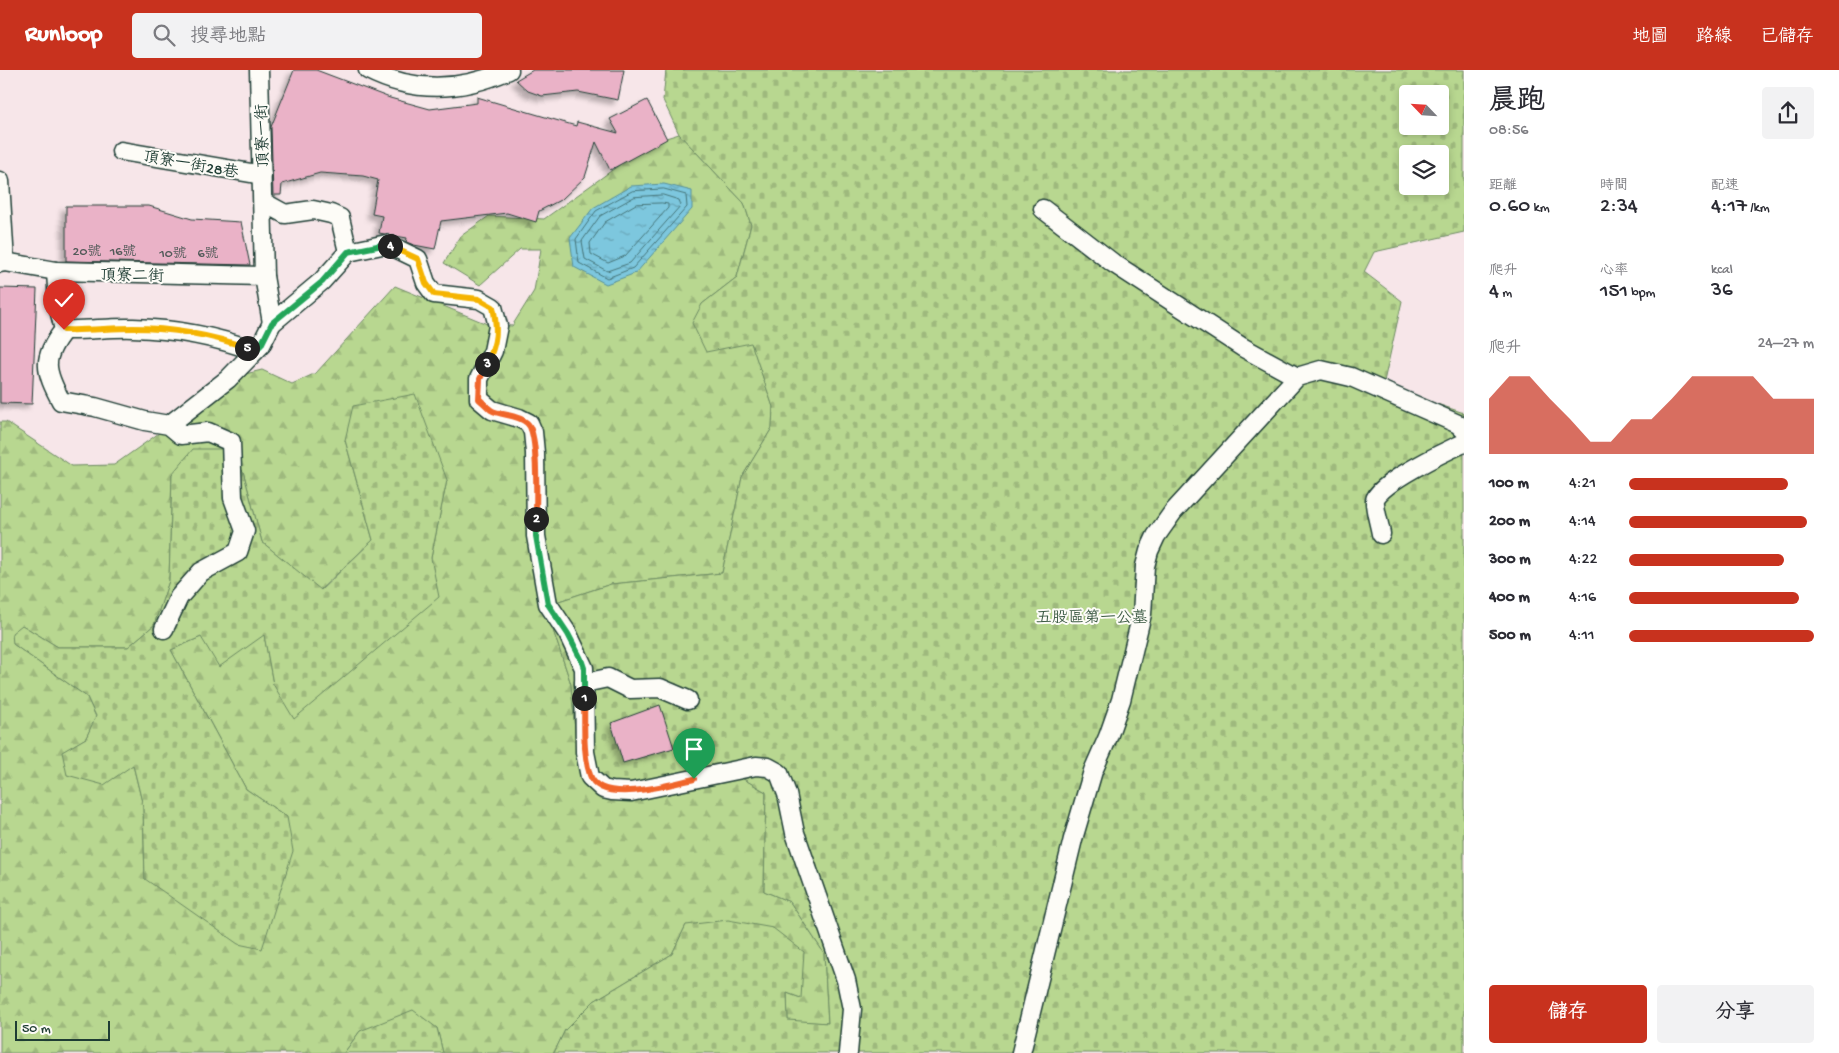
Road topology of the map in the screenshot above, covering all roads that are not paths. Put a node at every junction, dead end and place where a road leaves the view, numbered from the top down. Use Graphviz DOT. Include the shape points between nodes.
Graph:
graph roads {
  1 [pos="259,70"];
  2 [pos="368,70"];
  3 [pos="509,70"];
  4 [pos="121,151"];
  5 [pos="262,175"];
  6 [pos="0,181"];
  7 [pos="262,202"];
  8 [pos="1043,209"];
  9 [pos="348,252"];
  10 [pos="3,262"];
  11 [pos="56,271"];
  12 [pos="264,276"];
  13 [pos="272,323"];
  14 [pos="64,330"];
  15 [pos="255,351"];
  16 [pos="1297,377"];
  17 [pos="169,424"];
  18 [pos="1464,430"];
  19 [pos="1464,443"];
  20 [pos="1381,534"];
  21 [pos="164,629"];
  22 [pos="584,683"];
  23 [pos="688,700"];
  24 [pos="848,1053"];
  25 [pos="1020,1053"];
  1 -- 5 [label="street, 頂寮一街"];
  2 -- 3 [label="street" via="383,78 426,87 473,84"];
  4 -- 5 [label="street, 頂寮一街28巷"];
  5 -- 7 [label="street, 頂寮一街"];
  6 -- 10 [label="street"];
  7 -- 9 [label="street" via="285,214 313,210 340,218"];
  7 -- 12 [label="street, 頂寮一街"];
  8 -- 16 [label="street" via="1113,264 1242,347"];
  9 -- 13 [label="street" via="322,282"];
  9 -- 22 [label="street" via="387,244 418,259 426,283 434,294 479,299 493,307 498,326 493,351 480,379 479,399 492,410 529,424 533,432 536,536 548,604 581,659"];
  10 -- 11 [label="street, 頂寮二街"];
  11 -- 12 [label="street, 頂寮二街"];
  11 -- 14 [label="street" via="58,305"];
  12 -- 13 [label="street, 頂寮一街"];
  13 -- 15 [label="street"];
  14 -- 15 [label="street" via="166,330 227,341"];
  14 -- 17 [label="street" via="52,344 47,365 61,401"];
  15 -- 17 [label="street" via="228,379"];
  16 -- 18 [label="street" via="1320,370 1351,376 1458,424"];
  16 -- 25 [label="street" via="1173,512 1149,551 1142,614 1120,700 1093,771 1073,839"];
  17 -- 21 [label="street" via="181,435 208,432 231,442 233,498 245,531 238,552 200,572 179,597"];
  19 -- 20 [label="street" via="1432,457 1379,491 1375,500"];
  22 -- 23 [label="street" via="608,678 630,689 660,688"];
  22 -- 24 [label="street" via="585,752 590,777 603,789 631,792 756,766 779,773 795,833 846,980 852,1009"];
}
